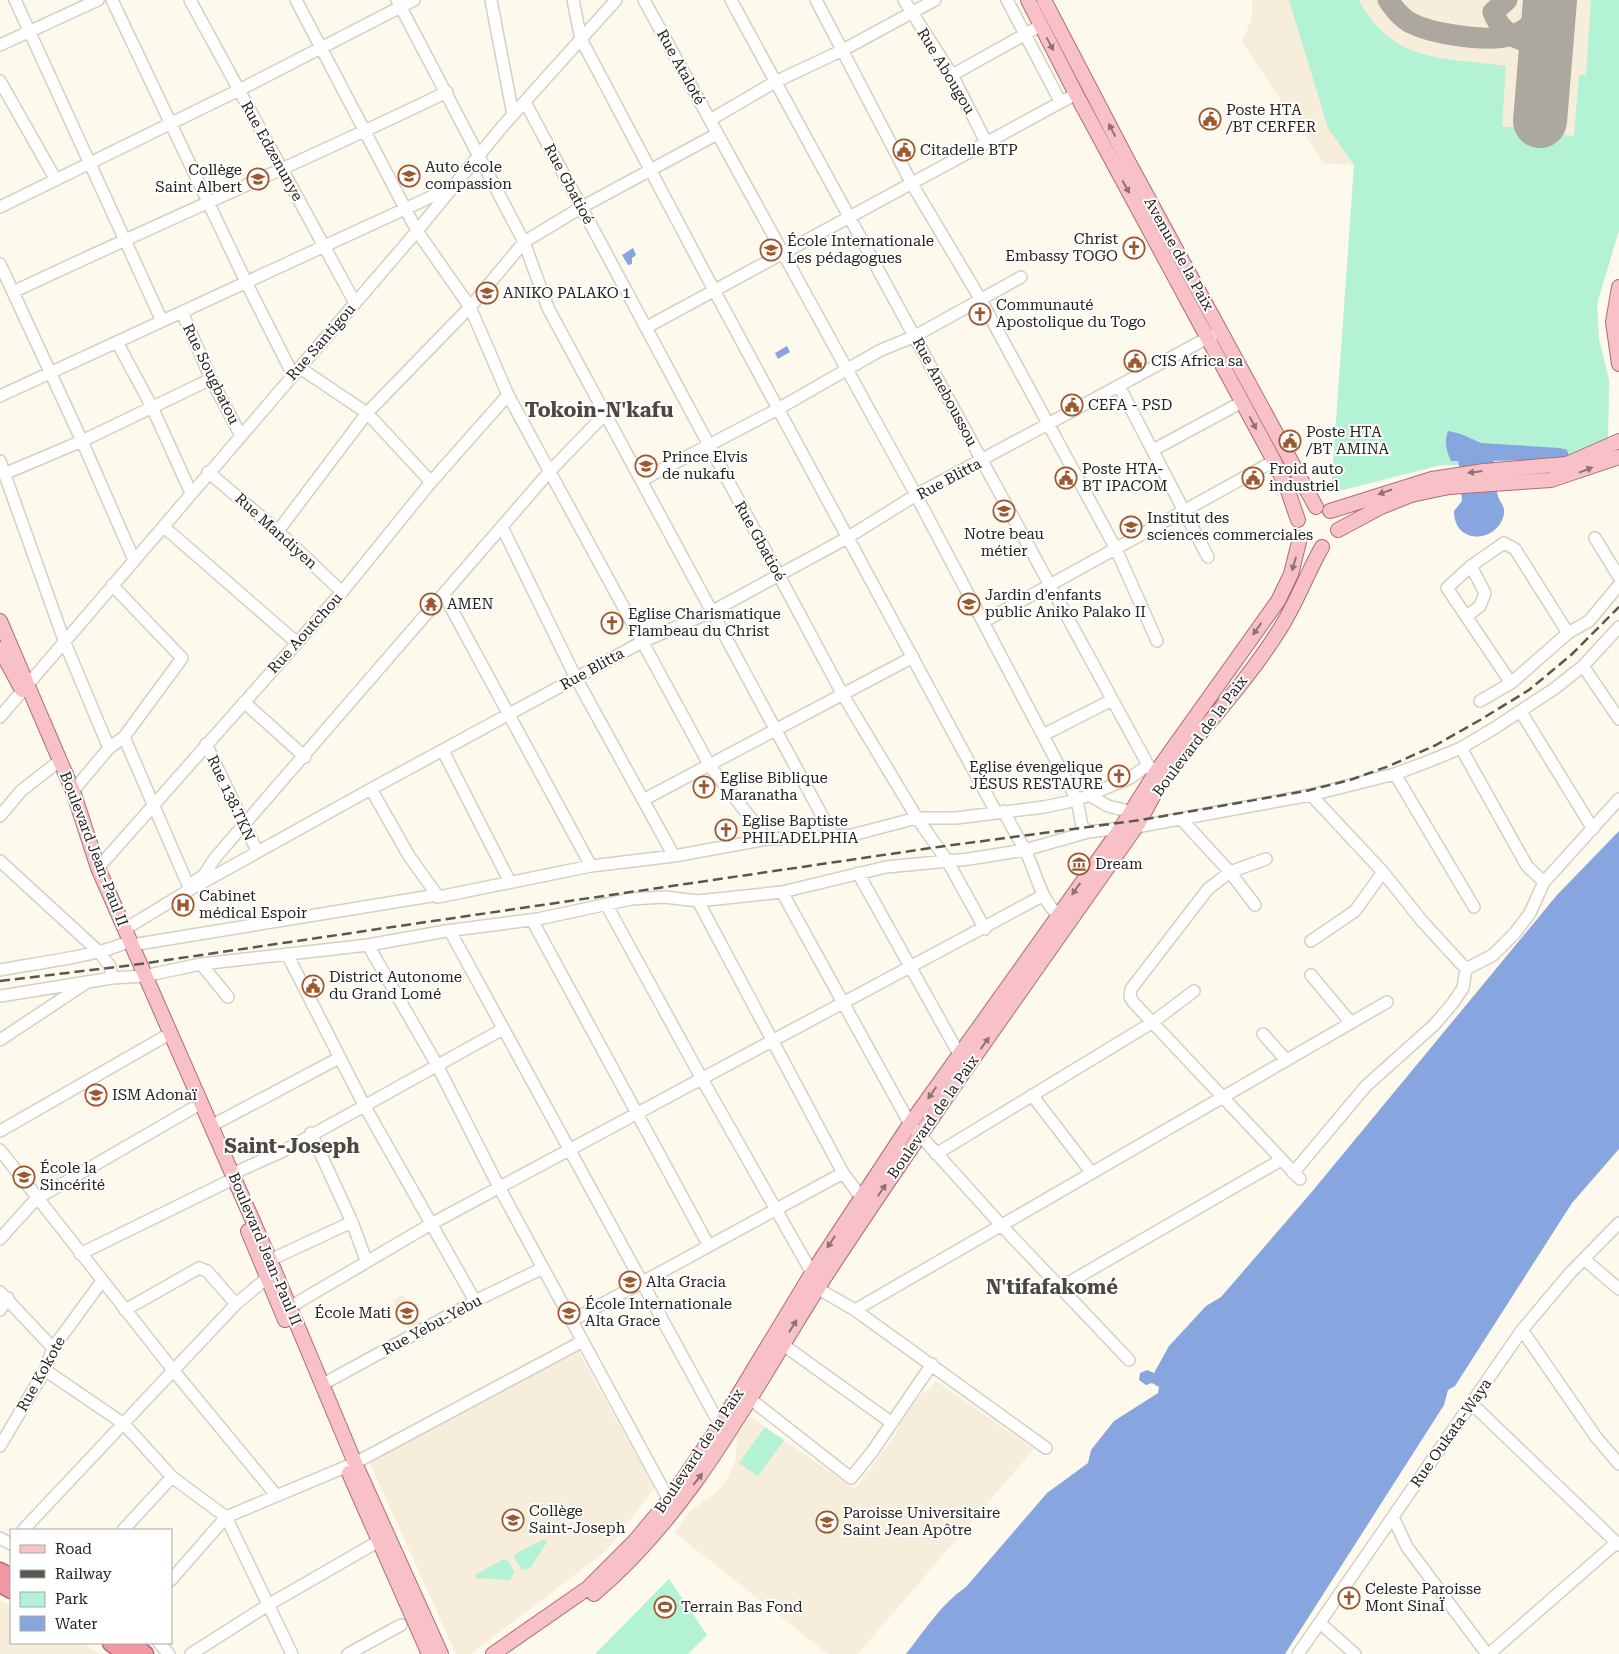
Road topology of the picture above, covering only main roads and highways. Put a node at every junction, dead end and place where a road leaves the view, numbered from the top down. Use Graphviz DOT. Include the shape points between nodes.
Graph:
graph roads {
  1 [pos="1028,0"];
  2 [pos="1044,0"];
  3 [pos="1619,286"];
  4 [pos="1214,334"];
  5 [pos="1619,364"];
  6 [pos="1619,441"];
  7 [pos="1619,457"];
  8 [pos="1553,473"];
  9 [pos="1431,484"];
  10 [pos="1323,509"];
  11 [pos="1298,520"];
  12 [pos="1338,530"];
  13 [pos="1300,538"];
  14 [pos="1322,547"];
  15 [pos="0,621"];
  16 [pos="0,649"];
  17 [pos="1222,679"];
  18 [pos="26,688"];
  19 [pos="1236,690"];
  20 [pos="1156,772"];
  21 [pos="1063,920"];
  22 [pos="127,940"];
  23 [pos="141,976"];
  24 [pos="914,1129"];
  25 [pos="230,1178"];
  26 [pos="724,1428"];
  27 [pos="351,1465"];
  28 [pos="112,1644"];
  29 [pos="132,1644"];
  30 [pos="126,1654"];
  31 [pos="145,1654"];
  32 [pos="429,1654"];
  33 [pos="441,1654"];
  34 [pos="493,1654"];
  35 [pos="510,1654"];
  1 -- 4 [label="main road, one-way" via="1076,94"];
  4 -- 2 [label="main road, Avenue de la Paix, one-way"];
  3 -- 5 [label="main road" via="1613,322"];
  4 -- 10 [label="main road, Avenue de la Paix"];
  4 -- 11 [label="main road, one-way"];
  6 -- 8 [label="main road"];
  8 -- 7 [label="main road, one-way"];
  8 -- 9 [label="main road" via="1484,471"];
  9 -- 10 [label="main road, one-way"];
  9 -- 12 [label="main road"];
  10 -- 11 [label="main road" via="1307,510"];
  10 -- 12 [label="main road" via="1336,519"];
  11 -- 13 [label="main road"];
  12 -- 14 [label="main road" via="1334,539"];
  13 -- 14 [label="main road" via="1312,547"];
  13 -- 17 [label="main road, Boulevard de la Paix, one-way" via="1285,589"];
  14 -- 19 [label="main road, Boulevard de la Paix" via="1278,632"];
  15 -- 18 [label="main road, Boulevard Jean-Paul II"];
  16 -- 18 [label="main road, Boulevard Jean-Paul II"];
  17 -- 19 [label="main road"];
  17 -- 20 [label="main road, Boulevard de la Paix"];
  18 -- 22 [label="main road, Boulevard Jean-Paul II" via="54,765"];
  18 -- 22 [label="main road, Boulevard Jean-Paul II" via="73,791 98,868"];
  19 -- 20 [label="main road, Boulevard de la Paix"];
  20 -- 21 [label="main road, Boulevard de la Paix" via="1129,822"];
  24 -- 21 [label="main road, Boulevard de la Paix, one-way"];
  21 -- 24 [label="main road, Boulevard de la Paix, one-way" via="959,1054"];
  22 -- 23 [label="main road, Boulevard Jean-Paul II"];
  23 -- 25 [label="main road, Boulevard Jean-Paul II" via="211,1126"];
  23 -- 25 [label="main road, Boulevard Jean-Paul II" via="193,1108"];
  26 -- 24 [label="main road, Boulevard de la Paix, one-way" via="749,1398"];
  24 -- 26 [label="main road, Boulevard de la Paix, one-way" via="860,1197 812,1273"];
  25 -- 27 [label="main road, Boulevard Jean-Paul II" via="267,1278"];
  25 -- 27 [label="main road, Boulevard Jean-Paul II" via="270,1260 323,1384"];
  26 -- 34 [label="main road, Boulevard de la Paix" via="634,1542 588,1588"];
  35 -- 26 [label="main road, Boulevard de la Paix, one-way" via="584,1603 643,1548 704,1472"];
  27 -- 32 [label="main road, Boulevard Jean-Paul II" via="379,1541"];
  27 -- 33 [label="main road, Boulevard Jean-Paul II"];
  28 -- 30 [label="highway"];
  29 -- 31 [label="highway"];
}
